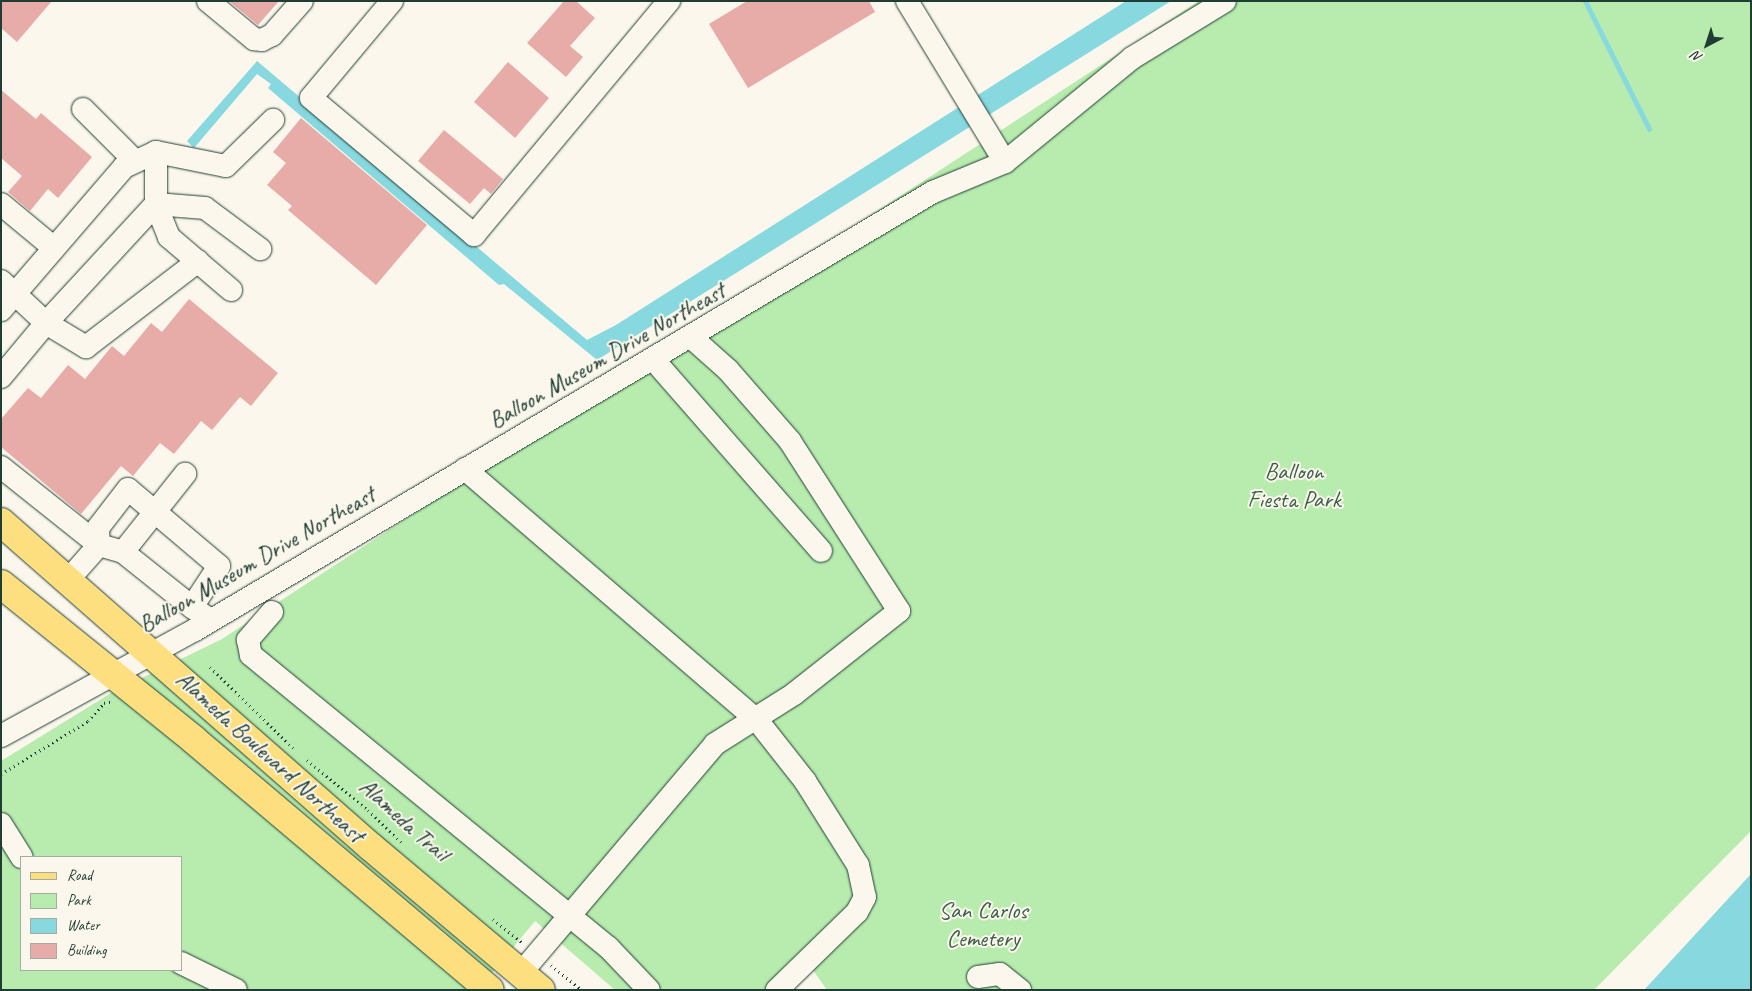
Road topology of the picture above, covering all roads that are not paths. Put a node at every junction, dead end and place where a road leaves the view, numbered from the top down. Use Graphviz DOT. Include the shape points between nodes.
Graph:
graph roads {
  1 [pos="208,1"];
  2 [pos="302,1"];
  3 [pos="392,1"];
  4 [pos="669,1"];
  5 [pos="907,1"];
  6 [pos="1225,1"];
  7 [pos="83,109"];
  8 [pos="273,120"];
  9 [pos="156,152"];
  10 [pos="134,160"];
  11 [pos="1005,162"];
  12 [pos="1,204"];
  13 [pos="156,204"];
  14 [pos="54,248"];
  15 [pos="260,249"];
  16 [pos="198,261"];
  17 [pos="8,287"];
  18 [pos="231,290"];
  19 [pos="1,310"];
  20 [pos="46,323"];
  21 [pos="691,337"];
  22 [pos="652,359"];
  23 [pos="1,377"];
  24 [pos="1,467"];
  25 [pos="465,469"];
  26 [pos="184,474"];
  27 [pos="155,512"];
  28 [pos="1,522"];
  29 [pos="94,542"];
  30 [pos="821,551"];
  31 [pos="123,552"];
  32 [pos="68,580"];
  33 [pos="1,584"];
  34 [pos="272,612"];
  35 [pos="201,613"];
  36 [pos="152,652"];
  37 [pos="110,674"];
  38 [pos="757,720"];
  39 [pos="1,736"];
  40 [pos="1,824"];
  41 [pos="21,856"];
  42 [pos="567,916"];
  43 [pos="182,963"];
  44 [pos="529,976"];
  45 [pos="978,977"];
  46 [pos="488,989"];
  47 [pos="236,990"];
  48 [pos="649,990"];
  49 [pos="777,990"];
  50 [pos="1020,990"];
  1 -- 2 [label="street" via="254,39 262,40 272,35"];
  3 -- 4 [label="street" via="311,98 474,235"];
  5 -- 11 [label="street"];
  6 -- 11 [label="street, Balloon Museum Drive Northeast" via="1132,58"];
  7 -- 10 [label="street"];
  8 -- 9 [label="street" via="226,166"];
  9 -- 10 [label="street"];
  9 -- 13 [label="street"];
  10 -- 14 [label="street" via="115,176"];
  11 -- 21 [label="street, Balloon Museum Drive Northeast" via="933,192"];
  12 -- 14 [label="street"];
  13 -- 15 [label="street" via="205,208"];
  13 -- 16 [label="street" via="168,237"];
  13 -- 20 [label="street"];
  14 -- 17 [label="street"];
  16 -- 18 [label="street"];
  16 -- 20 [label="street" via="86,347"];
  17 -- 19 [label="street"];
  17 -- 20 [label="street"];
  20 -- 23 [label="street"];
  21 -- 22 [label="street, Balloon Museum Drive Northeast"];
  21 -- 38 [label="street" via="728,370 790,441 899,611"];
  22 -- 25 [label="street, Balloon Museum Drive Northeast"];
  22 -- 30 [label="street"];
  24 -- 29 [label="street"];
  25 -- 35 [label="street, Balloon Museum Drive Northeast"];
  25 -- 38 [label="street"];
  26 -- 27 [label="street"];
  27 -- 29 [label="street" via="128,489 98,528"];
  27 -- 31 [label="street"];
  27 -- 35 [label="street" via="219,566"];
  28 -- 32 [label="main road, Alameda Boulevard Northeast"];
  29 -- 31 [label="street"];
  29 -- 32 [label="street"];
  31 -- 35 [label="street"];
  32 -- 36 [label="main road, Alameda Boulevard Northeast"];
  33 -- 37 [label="main road, Alameda Boulevard Northeast"];
  34 -- 42 [label="street" via="248,640 252,655"];
  35 -- 36 [label="street, Balloon Museum Drive Northeast"];
  36 -- 37 [label="street, Balloon Museum Drive Northeast"];
  36 -- 44 [label="main road, Alameda Boulevard Northeast" via="371,847"];
  37 -- 39 [label="street, Balloon Museum Drive Northeast"];
  37 -- 46 [label="main road, Alameda Boulevard Northeast" via="194,740"];
  38 -- 42 [label="street" via="716,744"];
  38 -- 49 [label="street" via="805,781 858,865 865,897 857,912"];
  40 -- 41 [label="street"];
  42 -- 44 [label="street"];
  42 -- 48 [label="street" via="608,948"];
  43 -- 47 [label="street"];
  44 -- 46 [label="street"];
  45 -- 50 [label="street" via="1000,974"];
}
